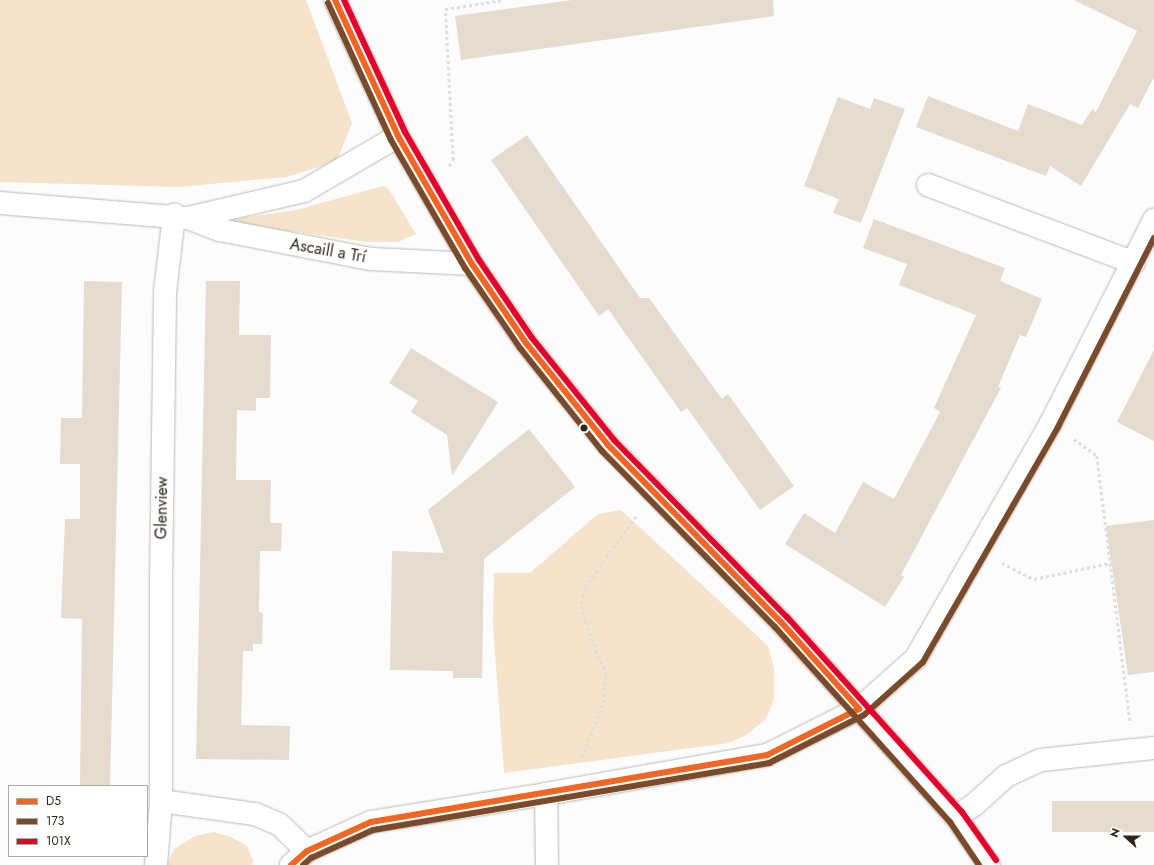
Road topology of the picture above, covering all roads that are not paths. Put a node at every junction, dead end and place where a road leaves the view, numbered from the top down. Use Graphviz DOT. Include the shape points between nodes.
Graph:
graph roads {
  1 [pos="335,0"];
  2 [pos="398,136"];
  3 [pos="928,186"];
  4 [pos="0,203"];
  5 [pos="181,216"];
  6 [pos="1154,220"];
  7 [pos="1134,263"];
  8 [pos="472,264"];
  9 [pos="859,709"];
  10 [pos="1144,749"];
  11 [pos="546,794"];
  12 [pos="161,801"];
  13 [pos="956,817"];
  14 [pos="299,858"];
  15 [pos="156,865"];
  16 [pos="547,865"];
  17 [pos="989,865"];
  1 -- 2 [label="street"];
  2 -- 5 [label="street, Ascaill a Trí" via="304,191"];
  2 -- 8 [label="street"];
  3 -- 7 [label="street"];
  4 -- 5 [label="street, Ascaill a Trí"];
  5 -- 8 [label="street, Ascaill a Trí" via="220,230 371,259"];
  5 -- 12 [label="street, Glenview" via="165,292"];
  6 -- 7 [label="street"];
  7 -- 9 [label="street" via="1051,423 916,658"];
  8 -- 9 [label="street" via="526,343 608,445 781,622"];
  9 -- 11 [label="street" via="766,755"];
  9 -- 13 [label="street"];
  10 -- 13 [label="street" via="1041,760 1006,776 974,805"];
  11 -- 14 [label="street" via="372,822"];
  11 -- 16 [label="street"];
  12 -- 14 [label="street" via="255,814 279,824"];
  12 -- 15 [label="street, Glenview"];
  13 -- 17 [label="street"];
}
